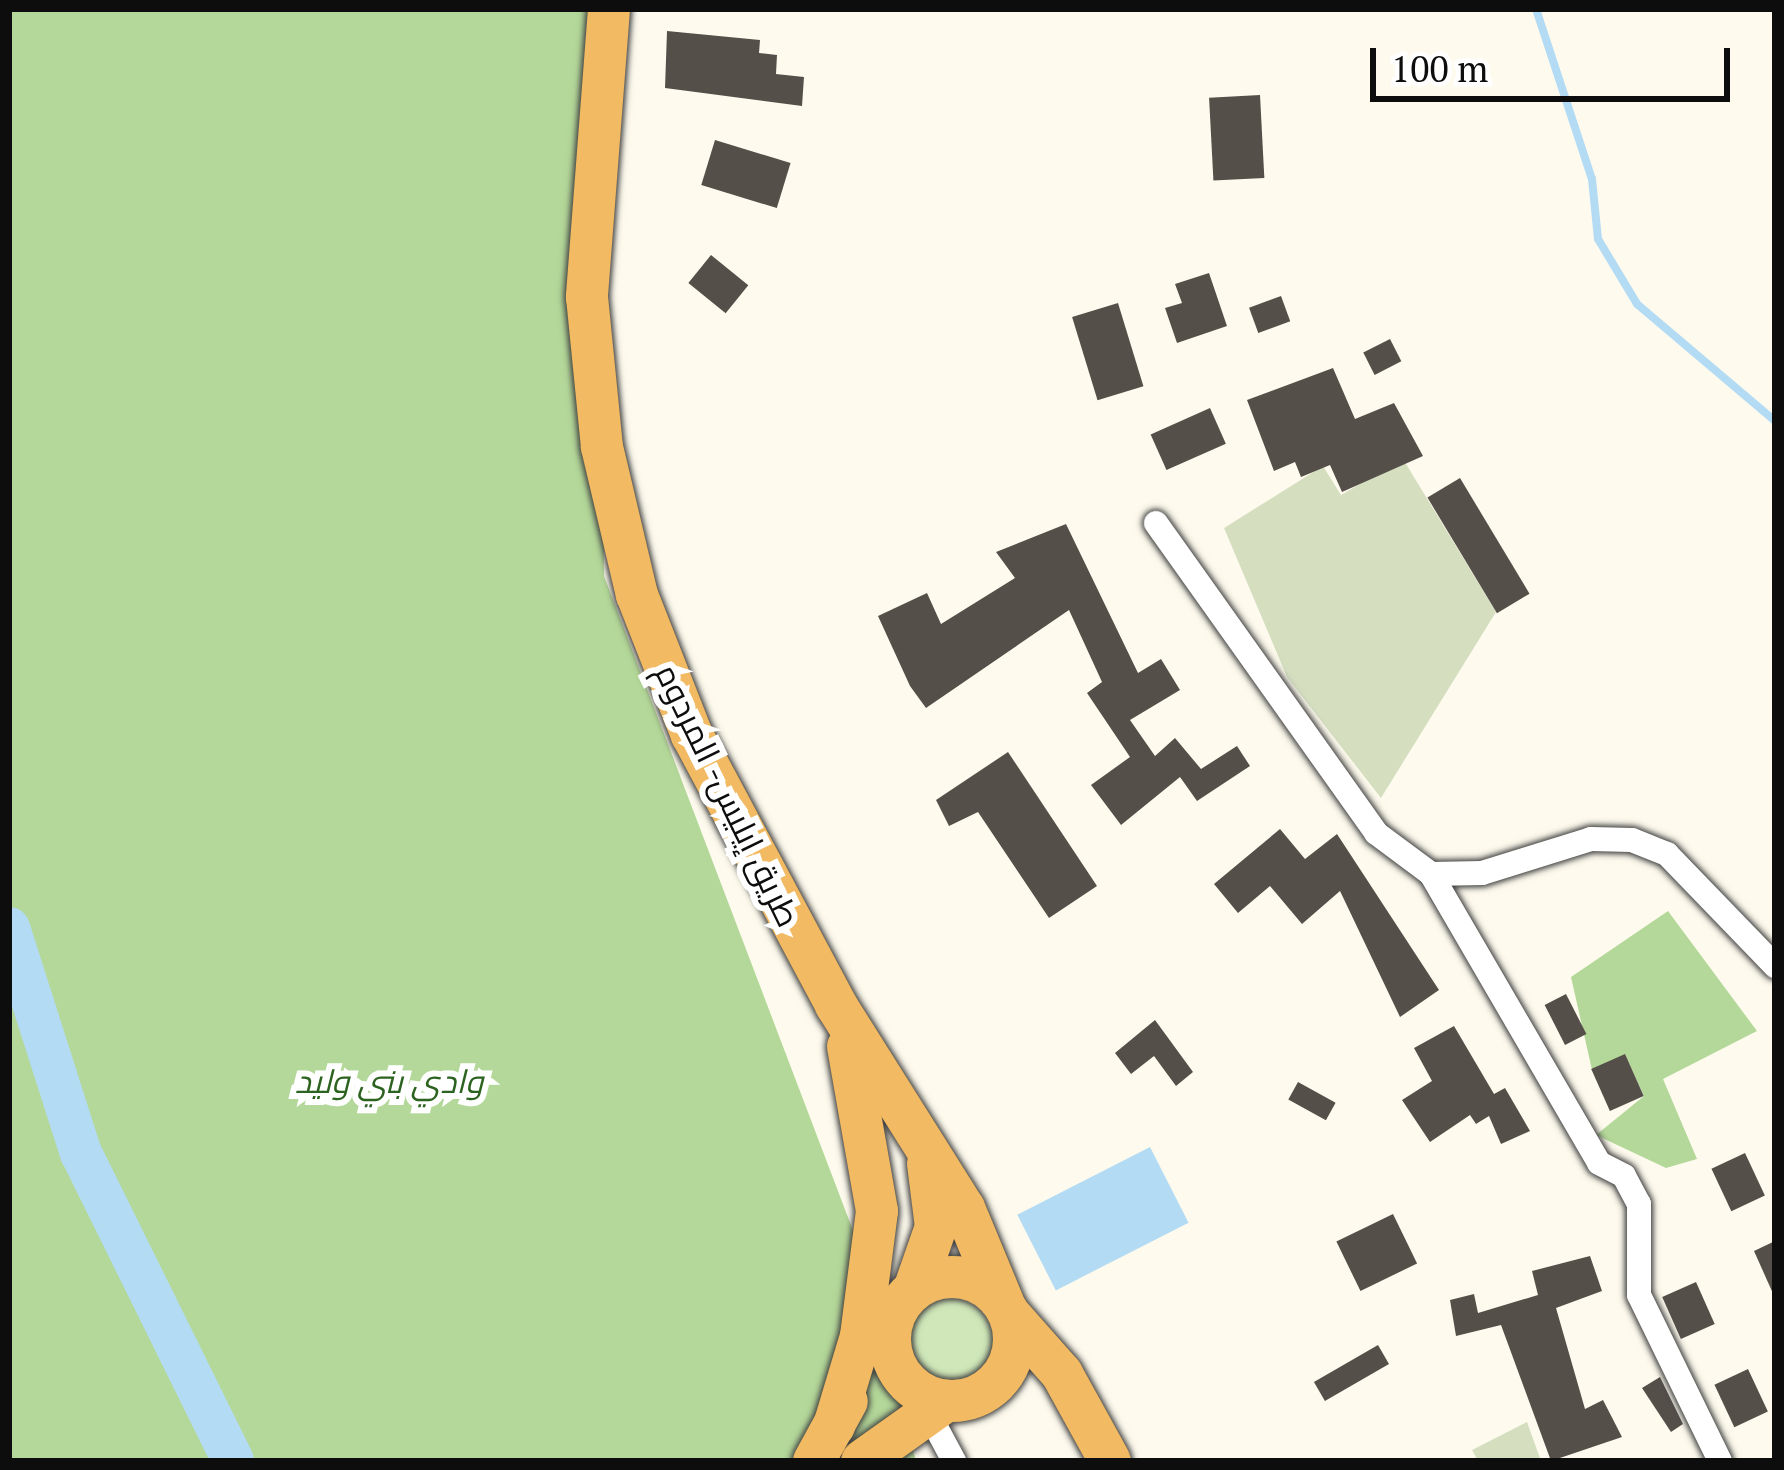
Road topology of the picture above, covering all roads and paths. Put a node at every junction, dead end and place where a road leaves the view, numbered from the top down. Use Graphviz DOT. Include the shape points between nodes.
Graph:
graph roads {
  1 [pos="609,9"];
  2 [pos="1156,523"];
  3 [pos="1430,874"];
  4 [pos="1775,966"];
  5 [pos="836,1006"];
  6 [pos="926,1151"];
  7 [pos="903,1305"];
  8 [pos="1006,1308"];
  9 [pos="992,1387"];
  10 [pos="928,1401"];
  11 [pos="1088,1420"];
  12 [pos="824,1443"];
  13 [pos="862,1461"];
  14 [pos="954,1461"];
  15 [pos="1110,1461"];
  16 [pos="1720,1461"];
  1 -- 5 [label="highway, طريق إيليس- المردوم" via="587,297 617,522 692,735"];
  2 -- 3 [label="street" via="1376,833"];
  3 -- 4 [label="street" via="1482,874 1592,839 1632,840 1667,854"];
  3 -- 16 [label="street" via="1599,1163 1624,1176 1639,1204 1639,1295"];
  5 -- 6 [label="highway"];
  5 -- 12 [label="highway" via="877,1211 861,1336"];
  6 -- 7 [label="highway" via="936,1228"];
  6 -- 8 [label="highway"];
  7 -- 8 [label="highway" via="951,1276"];
  7 -- 10 [label="highway" via="893,1360"];
  7 -- 12 [label="highway"];
  8 -- 9 [label="highway" via="1012,1354"];
  8 -- 11 [label="highway"];
  9 -- 10 [label="highway"];
  9 -- 11 [label="highway" via="1043,1395"];
  10 -- 13 [label="highway"];
  10 -- 14 [label="street"];
  11 -- 15 [label="highway"];
}
